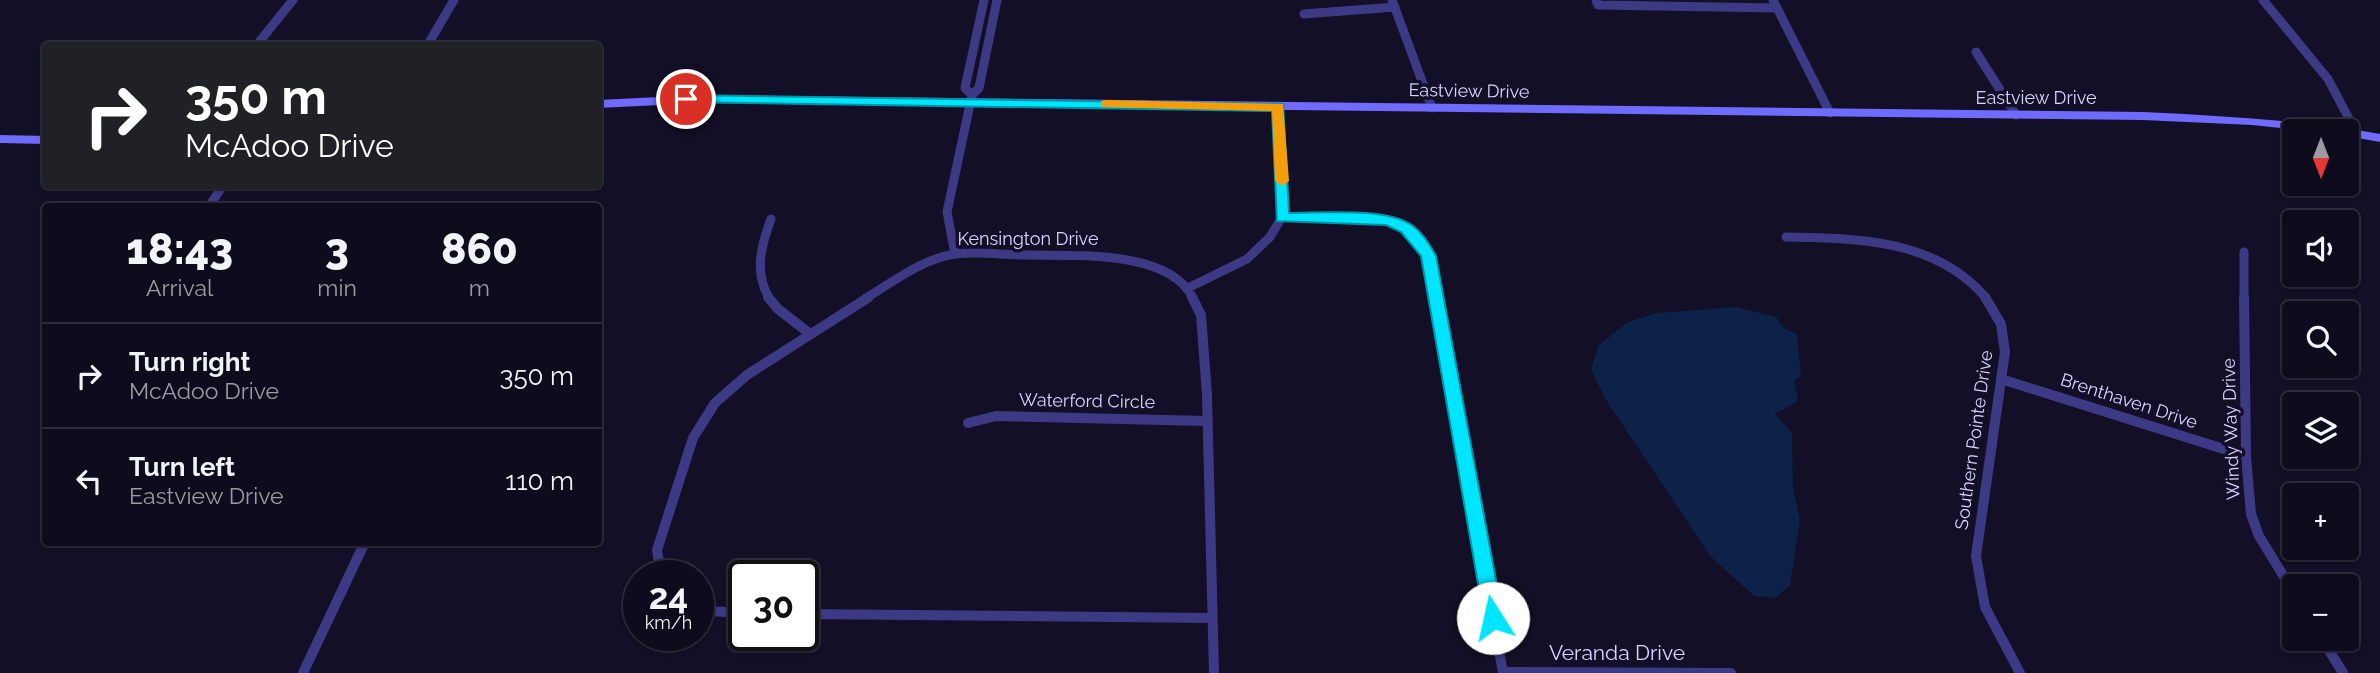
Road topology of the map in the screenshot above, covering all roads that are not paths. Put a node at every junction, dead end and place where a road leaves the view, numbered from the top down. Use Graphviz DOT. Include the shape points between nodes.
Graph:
graph roads {
  1 [pos="293,0"];
  2 [pos="454,0"];
  3 [pos="984,0"];
  4 [pos="997,0"];
  5 [pos="1596,0"];
  6 [pos="2263,0"];
  7 [pos="1393,3"];
  8 [pos="1774,4"];
  9 [pos="1304,14"];
  10 [pos="259,42"];
  11 [pos="429,42"];
  12 [pos="1976,52"];
  13 [pos="971,99"];
  14 [pos="602,104"];
  15 [pos="1278,107"];
  16 [pos="1432,108"];
  17 [pos="1830,113"];
  18 [pos="2016,115"];
  19 [pos="2349,119"];
  20 [pos="2282,126"];
  21 [pos="2359,134"];
  22 [pos="2380,138"];
  23 [pos="0,139"];
  24 [pos="42,140"];
  25 [pos="1282,217"];
  26 [pos="772,219"];
  27 [pos="1786,237"];
  28 [pos="2244,252"];
  29 [pos="955,254"];
  30 [pos="1188,288"];
  31 [pos="809,333"];
  32 [pos="2001,379"];
  33 [pos="1206,421"];
  34 [pos="968,423"];
  35 [pos="2246,456"];
  36 [pos="363,546"];
  37 [pos="659,560"];
  38 [pos="2283,574"];
  39 [pos="819,614"];
  40 [pos="1211,618"];
  41 [pos="2329,651"];
  42 [pos="1503,672"];
  43 [pos="303,673"];
  44 [pos="1214,673"];
  45 [pos="1731,673"];
  46 [pos="2020,673"];
  47 [pos="2343,673"];
  1 -- 10 [label="street"];
  2 -- 11 [label="street"];
  3 -- 13 [label="street" via="965,88"];
  4 -- 13 [label="street" via="979,89"];
  5 -- 8 [label="street" via="1598,5"];
  6 -- 19 [label="street" via="2332,81"];
  7 -- 9 [label="street"];
  7 -- 16 [label="street"];
  8 -- 17 [label="street"];
  12 -- 18 [label="street"];
  13 -- 14 [label="street, Eastview Drive" via="681,99"];
  13 -- 15 [label="street, Eastview Drive"];
  13 -- 29 [label="street" via="947,212"];
  15 -- 16 [label="street, Eastview Drive"];
  15 -- 25 [label="street"];
  16 -- 17 [label="street, Eastview Drive"];
  17 -- 18 [label="street, Eastview Drive"];
  18 -- 20 [label="street, Eastview Drive" via="2193,117"];
  21 -- 22 [label="street"];
  23 -- 24 [label="street"];
  25 -- 30 [label="street" via="1270,237 1247,259"];
  25 -- 42 [label="street" via="1388,220 1407,228 1429,256"];
  26 -- 31 [label="street" via="760,246 760,276 770,301"];
  27 -- 32 [label="street, Southern Pointe Drive" via="1842,238 1905,247 1961,273 1992,305 2004,327"];
  28 -- 35 [label="street, Windy Way Drive"];
  29 -- 30 [label="street, Kensington Drive" via="1109,256 1162,271"];
  29 -- 31 [label="street, Kensington Drive" via="919,266"];
  30 -- 33 [label="street" via="1201,314"];
  31 -- 37 [label="street, Kensington Drive" via="715,403 693,438 657,550"];
  32 -- 35 [label="street, Brenthaven Drive"];
  32 -- 46 [label="street, Southern Pointe Drive" via="1976,556 1985,607"];
  33 -- 34 [label="street, Waterford Circle" via="996,416"];
  33 -- 40 [label="street"];
  35 -- 38 [label="street, Windy Way Drive" via="2253,524"];
  36 -- 43 [label="street"];
  39 -- 40 [label="street"];
  40 -- 44 [label="street"];
  41 -- 47 [label="street"];
  42 -- 45 [label="street, Veranda Drive"];
}
